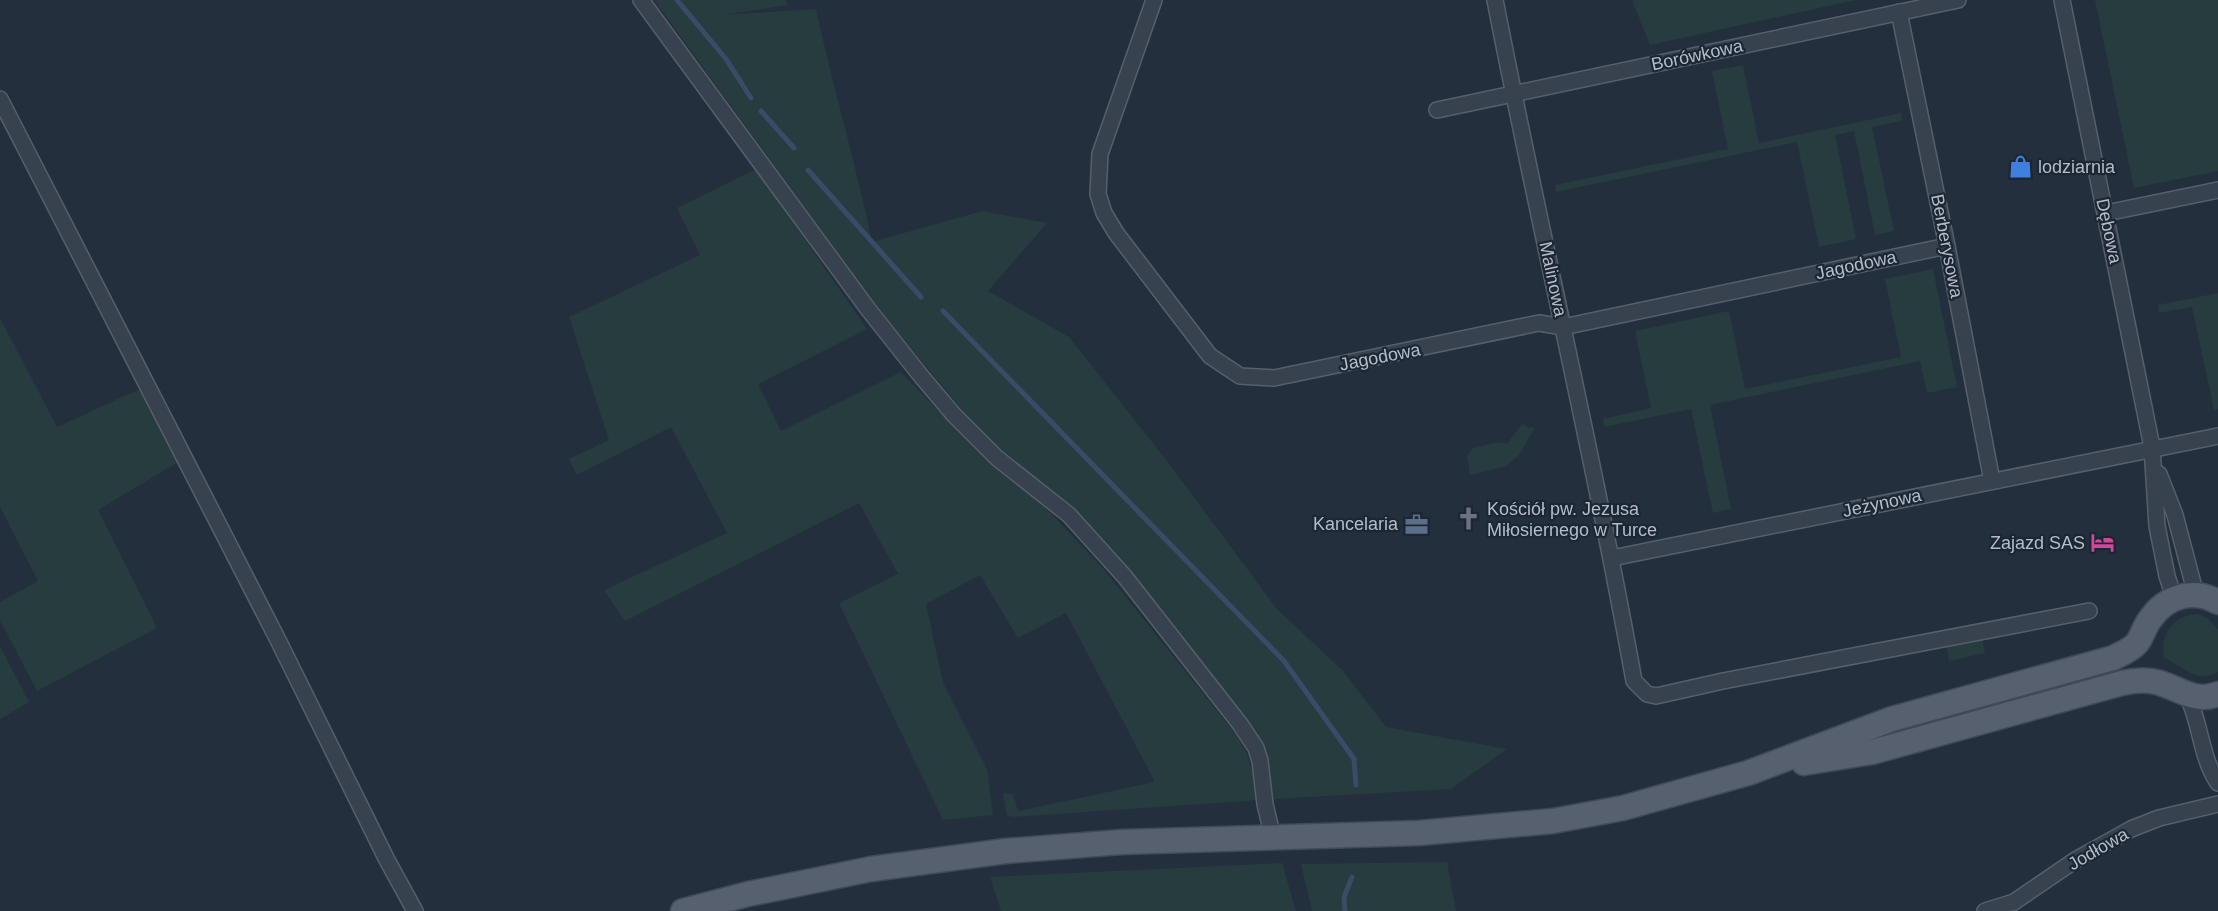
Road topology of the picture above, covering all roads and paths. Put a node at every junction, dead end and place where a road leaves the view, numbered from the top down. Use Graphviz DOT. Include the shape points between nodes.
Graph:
graph roads {
  1 [pos="641,0"];
  2 [pos="1154,0"];
  3 [pos="1495,0"];
  4 [pos="1958,0"];
  5 [pos="2062,0"];
  6 [pos="1899,12"];
  7 [pos="1513,93"];
  8 [pos="0,99"];
  9 [pos="1437,110"];
  10 [pos="2218,190"];
  11 [pos="2106,213"];
  12 [pos="1947,246"];
  13 [pos="1563,327"];
  14 [pos="2218,436"];
  15 [pos="2154,455"];
  16 [pos="1992,481"];
  17 [pos="1612,558"];
  18 [pos="2196,598"];
  19 [pos="2089,611"];
  20 [pos="2142,636"];
  21 [pos="2161,683"];
  22 [pos="2218,694"];
  23 [pos="2187,695"];
  24 [pos="1748,773"];
  25 [pos="2218,783"];
  26 [pos="2218,804"];
  27 [pos="1273,838"];
  28 [pos="2015,906"];
  29 [pos="415,911"];
  30 [pos="683,911"];
  31 [pos="1985,911"];
  1 -- 27 [label="street" via="921,376 997,458 1069,515 1125,577 1240,724 1260,761"];
  2 -- 13 [label="street, Jagodowa" via="1100,154 1098,194 1116,233 1210,356 1240,376 1274,378 1539,323"];
  3 -- 7 [label="street, Malinowa"];
  4 -- 6 [label="street, Borówkowa"];
  5 -- 11 [label="street, Dębowa"];
  6 -- 7 [label="street, Borówkowa"];
  6 -- 12 [label="street, Berberysowa"];
  7 -- 9 [label="street, Borówkowa"];
  7 -- 13 [label="street, Malinowa"];
  8 -- 29 [label="street"];
  10 -- 11 [label="street"];
  11 -- 15 [label="street, Dębowa"];
  12 -- 13 [label="street, Jagodowa"];
  12 -- 16 [label="street, Berberysowa"];
  13 -- 17 [label="street, Malinowa"];
  14 -- 15 [label="street, Jeżynowa"];
  15 -- 16 [label="street, Jeżynowa"];
  15 -- 18 [label="street, Dębowa" via="2175,515"];
  15 -- 18 [label="street, Dębowa" via="2157,526 2167,576"];
  16 -- 17 [label="street, Jeżynowa"];
  17 -- 19 [label="street, Malinowa" via="1634,681 1647,694 1656,696"];
  18 -- 20 [label="main road" via="2150,618"];
  20 -- 21 [label="main road" via="2146,659"];
  20 -- 24 [label="main road" via="2113,658 1892,719"];
  21 -- 23 [label="main road"];
  21 -- 24 [label="main road" via="2136,680 2102,687 1872,752"];
  22 -- 23 [label="main road"];
  23 -- 25 [label="street" via="2210,771"];
  24 -- 27 [label="main road" via="1623,808 1554,821"];
  26 -- 28 [label="street, Jodłowa" via="2131,829 2077,859"];
  27 -- 30 [label="main road" via="1122,842 939,858 791,885"];
  28 -- 31 [label="street, Jodłowa"];
}
